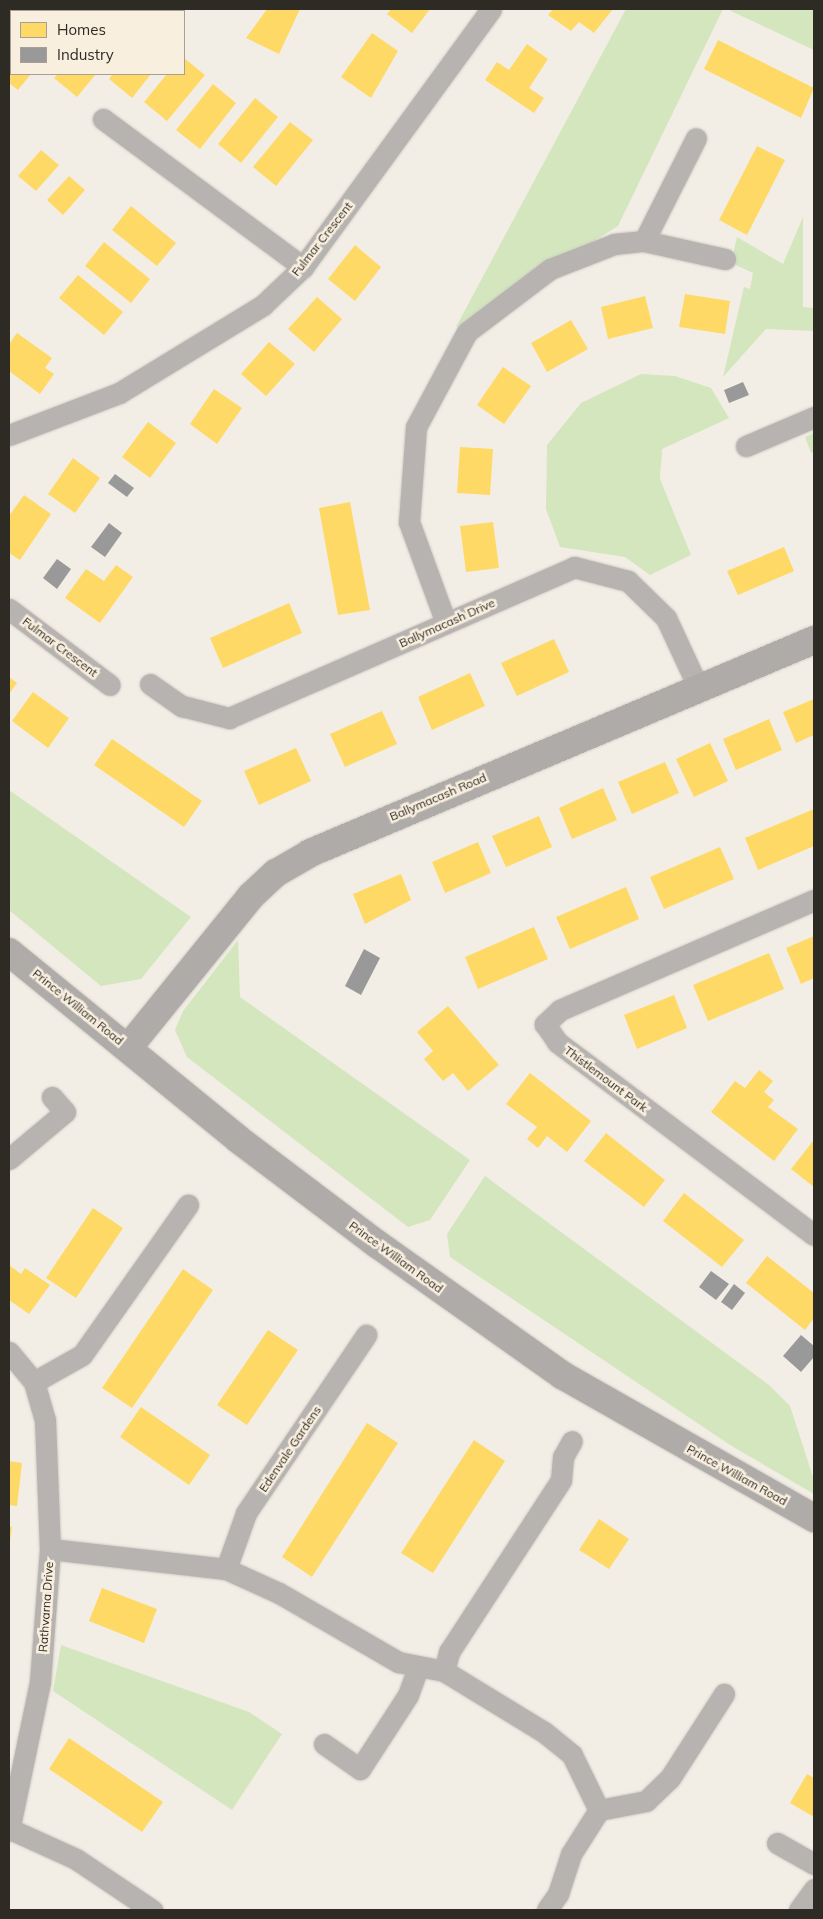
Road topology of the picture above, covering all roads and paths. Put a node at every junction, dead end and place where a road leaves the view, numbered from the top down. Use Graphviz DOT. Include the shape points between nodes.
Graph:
graph roads {
  1 [pos="491,9"];
  2 [pos="103,119"];
  3 [pos="696,138"];
  4 [pos="644,241"];
  5 [pos="725,259"];
  6 [pos="303,267"];
  7 [pos="814,417"];
  8 [pos="9,435"];
  9 [pos="746,446"];
  10 [pos="9,609"];
  11 [pos="446,623"];
  12 [pos="814,640"];
  13 [pos="150,684"];
  14 [pos="110,685"];
  15 [pos="698,687"];
  16 [pos="814,900"];
  17 [pos="9,952"];
  18 [pos="128,1048"];
  19 [pos="52,1097"];
  20 [pos="9,1160"];
  21 [pos="188,1205"];
  22 [pos="814,1234"];
  23 [pos="366,1335"];
  24 [pos="9,1352"];
  25 [pos="34,1382"];
  26 [pos="572,1441"];
  27 [pos="814,1518"];
  28 [pos="50,1548"];
  29 [pos="226,1569"];
  30 [pos="418,1668"];
  31 [pos="444,1671"];
  32 [pos="724,1694"];
  33 [pos="324,1744"];
  34 [pos="599,1810"];
  35 [pos="9,1830"];
  36 [pos="777,1843"];
  37 [pos="814,1864"];
  38 [pos="814,1889"];
  39 [pos="152,1910"];
  40 [pos="547,1910"];
  41 [pos="799,1910"];
  1 -- 6 [label="street, Fulmar Crescent"];
  2 -- 6 [label="street"];
  3 -- 4 [label="street"];
  4 -- 5 [label="street"];
  4 -- 11 [label="street" via="614,244 550,269 467,332 416,427 409,522"];
  6 -- 8 [label="street, Fulmar Crescent" via="263,305 119,393"];
  7 -- 9 [label="street"];
  10 -- 14 [label="street, Fulmar Crescent"];
  11 -- 13 [label="street, Ballymacash Drive" via="229,718 182,706"];
  11 -- 15 [label="street, Ballymacash Drive" via="574,567 618,575 666,618"];
  12 -- 15 [label="main road, Ballymacash Road"];
  15 -- 18 [label="main road, Ballymacash Road" via="349,834 276,873 246,903"];
  16 -- 22 [label="street, Thistlemount Park" via="560,1010 545,1024 557,1042"];
  17 -- 18 [label="main road, Prince William Road"];
  18 -- 27 [label="main road, Prince William Road" via="377,1244 562,1375"];
  19 -- 20 [label="street" via="65,1112"];
  21 -- 25 [label="street" via="82,1355"];
  23 -- 29 [label="street, Edenvale Gardens" via="246,1513"];
  24 -- 25 [label="street, Rathvarna Drive"];
  25 -- 28 [label="street, Rathvarna Drive" via="45,1420"];
  26 -- 31 [label="street" via="563,1457 561,1480 449,1652"];
  28 -- 29 [label="street"];
  28 -- 35 [label="street, Rathvarna Drive" via="40,1682"];
  29 -- 30 [label="street"];
  30 -- 31 [label="street"];
  30 -- 33 [label="street" via="408,1695 360,1769"];
  31 -- 34 [label="street" via="488,1696 572,1755"];
  32 -- 34 [label="street" via="670,1778 646,1801"];
  34 -- 40 [label="street" via="571,1854 558,1894"];
  35 -- 39 [label="street" via="76,1859"];
  36 -- 37 [label="street"];
  38 -- 41 [label="street"];
}
